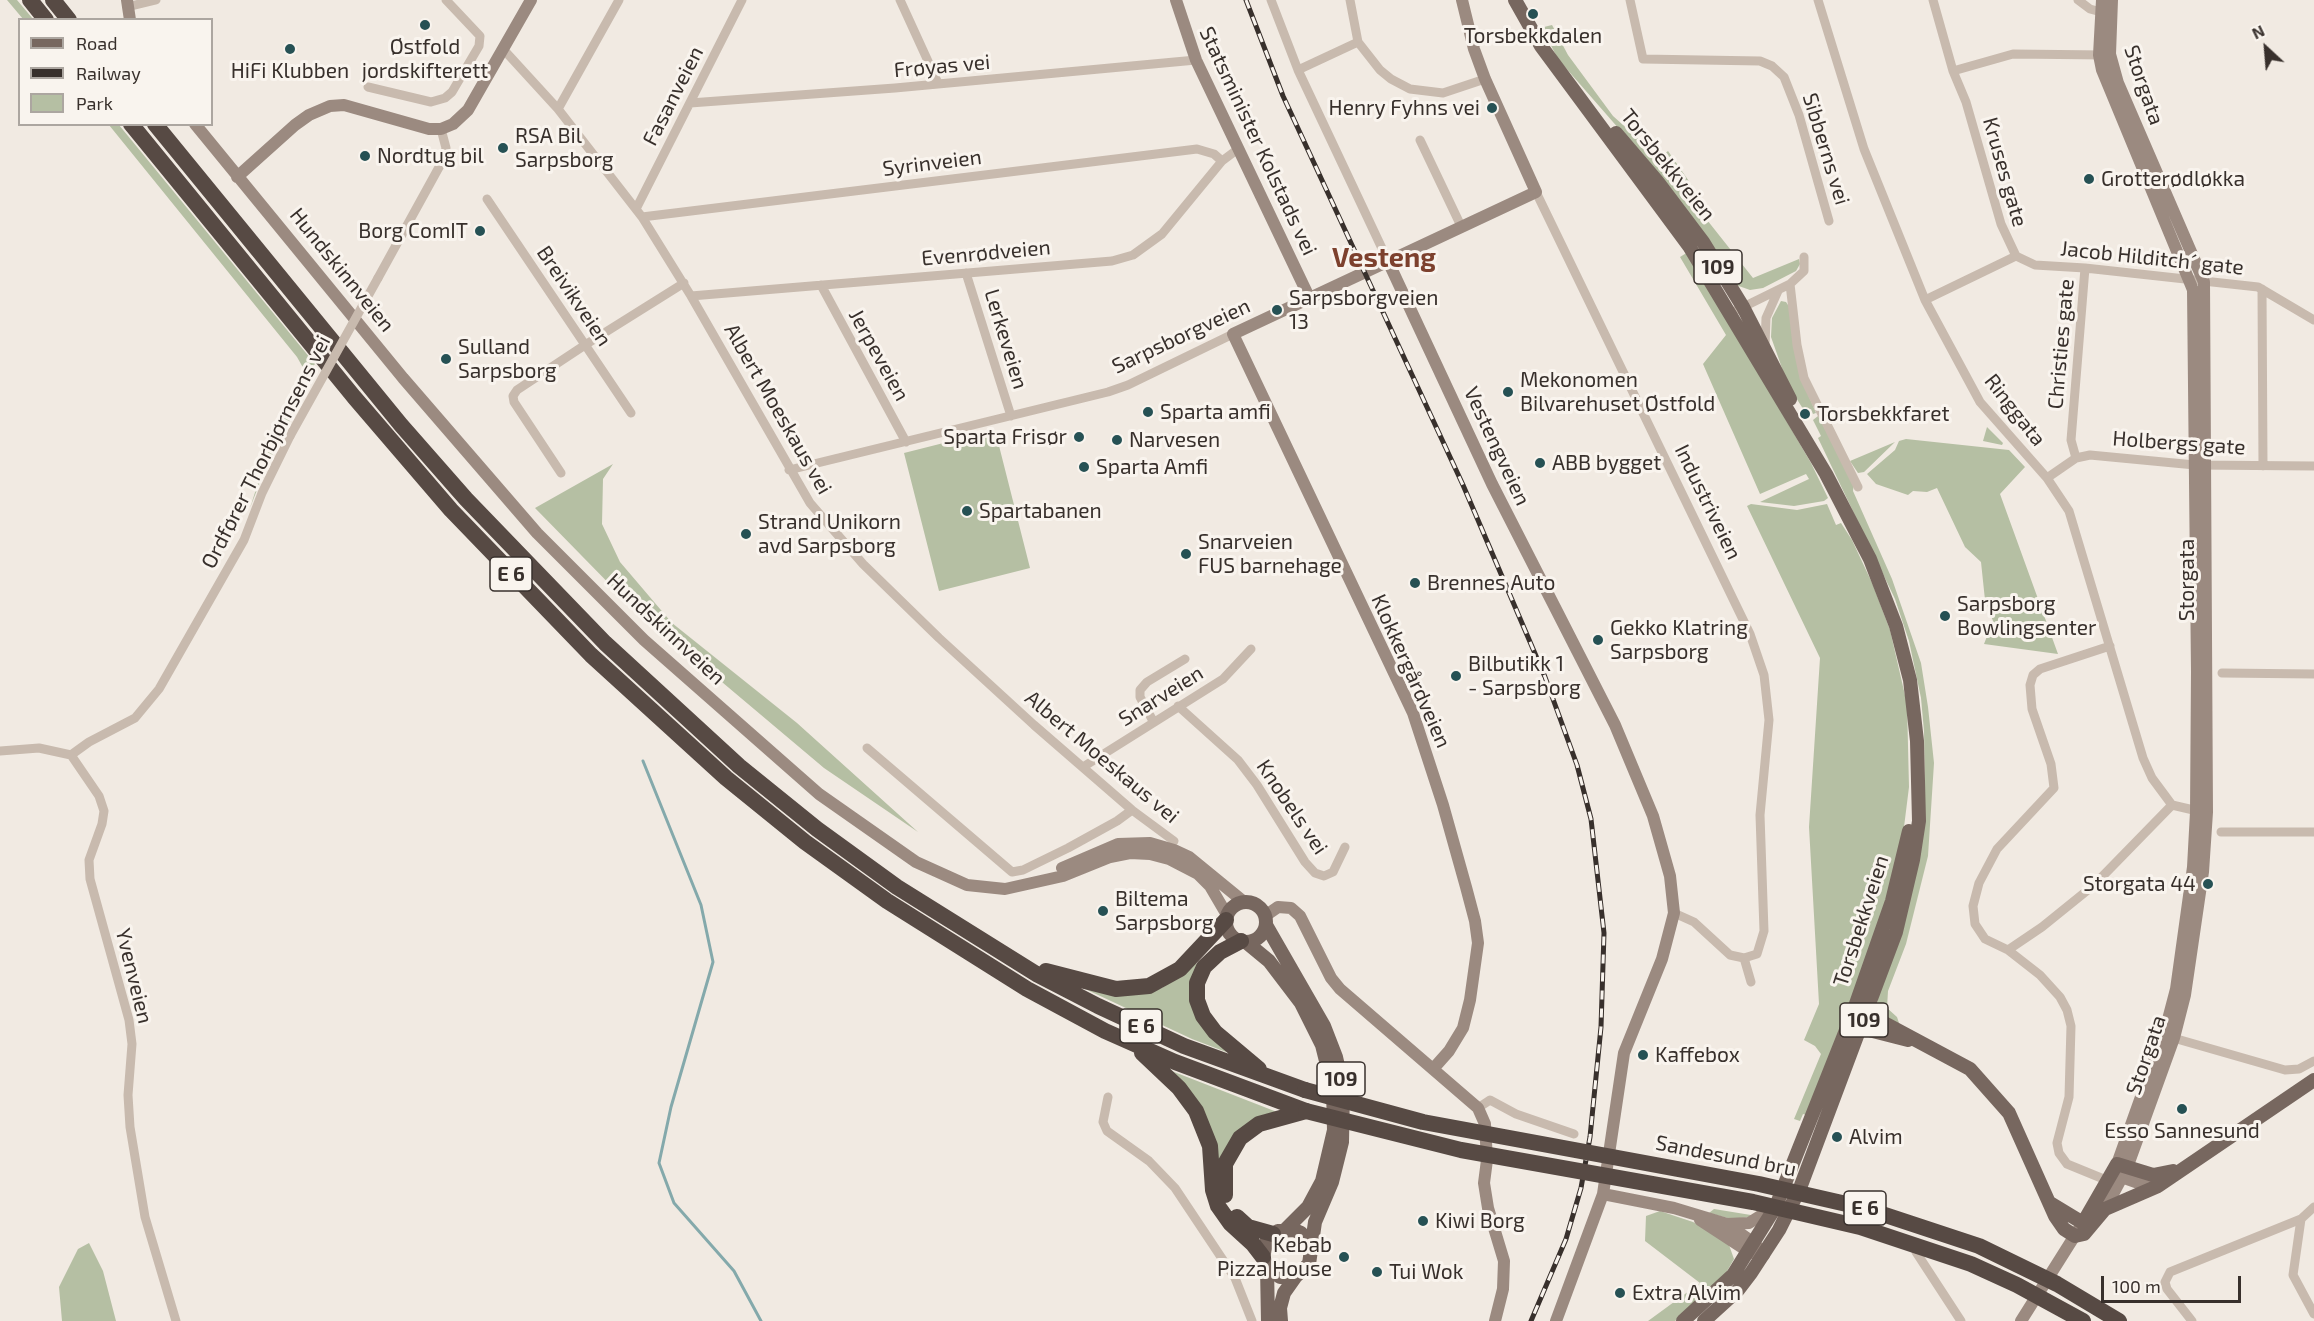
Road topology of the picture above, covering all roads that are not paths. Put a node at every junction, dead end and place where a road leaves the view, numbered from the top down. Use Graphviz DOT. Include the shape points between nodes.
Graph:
graph roads {
  1 [pos="30,0"];
  2 [pos="53,0"];
  3 [pos="156,0"];
  4 [pos="446,0"];
  5 [pos="531,0"];
  6 [pos="619,0"];
  7 [pos="742,0"];
  8 [pos="900,0"];
  9 [pos="1176,0"];
  10 [pos="1271,0"];
  11 [pos="1350,0"];
  12 [pos="1462,0"];
  13 [pos="1515,0"];
  14 [pos="1630,0"];
  15 [pos="1818,0"];
  16 [pos="1933,0"];
  17 [pos="2078,0"];
  18 [pos="2112,0"];
  19 [pos="128,9"];
  20 [pos="2104,9"];
  21 [pos="44,18"];
  22 [pos="67,18"];
  23 [pos="1358,42"];
  24 [pos="504,50"];
  25 [pos="2105,55"];
  26 [pos="1196,60"];
  27 [pos="1298,70"];
  28 [pos="1953,71"];
  29 [pos="1485,79"];
  30 [pos="938,83"];
  31 [pos="368,87"];
  32 [pos="690,104"];
  33 [pos="558,109"];
  34 [pos="133,126"];
  35 [pos="157,126"];
  36 [pos="197,126"];
  37 [pos="441,129"];
  38 [pos="1420,140"];
  39 [pos="1238,149"];
  40 [pos="1221,161"];
  41 [pos="237,177"];
  42 [pos="1536,192"];
  43 [pos="487,199"];
  44 [pos="636,209"];
  45 [pos="642,217"];
  46 [pos="1829,221"];
  47 [pos="1461,226"];
  48 [pos="2016,256"];
  49 [pos="1804,257"];
  50 [pos="1387,259"];
  51 [pos="2085,268"];
  52 [pos="966,273"];
  53 [pos="2198,281"];
  54 [pos="684,283"];
  55 [pos="1790,284"];
  56 [pos="821,285"];
  57 [pos="2262,289"];
  58 [pos="1778,291"];
  59 [pos="691,296"];
  60 [pos="1309,297"];
  61 [pos="1925,300"];
  62 [pos="1737,310"];
  63 [pos="2314,320"];
  64 [pos="1233,334"];
  65 [pos="585,345"];
  66 [pos="1765,351"];
  67 [pos="631,413"];
  68 [pos="1011,416"];
  69 [pos="906,442"];
  70 [pos="2076,458"];
  71 [pos="2200,465"];
  72 [pos="2263,466"];
  73 [pos="2314,466"];
  74 [pos="789,470"];
  75 [pos="561,473"];
  76 [pos="1826,474"];
  77 [pos="2047,478"];
  78 [pos="1858,487"];
  79 [pos="2109,646"];
  80 [pos="1251,649"];
  81 [pos="1185,658"];
  82 [pos="2222,673"];
  83 [pos="2314,674"];
  84 [pos="1178,706"];
  85 [pos="1153,721"];
  86 [pos="867,748"];
  87 [pos="0,751"];
  88 [pos="71,755"];
  89 [pos="1083,767"];
  90 [pos="1917,773"];
  91 [pos="2172,805"];
  92 [pos="1132,810"];
  93 [pos="2202,812"];
  94 [pos="2222,831"];
  95 [pos="2314,832"];
  96 [pos="1174,841"];
  97 [pos="1345,847"];
  98 [pos="1043,880"];
  99 [pos="1244,902"];
  100 [pos="1674,913"];
  101 [pos="1226,918"];
  102 [pos="1266,921"];
  103 [pos="1243,942"];
  104 [pos="2008,950"];
  105 [pos="1744,958"];
  106 [pos="1016,962"];
  107 [pos="1751,982"];
  108 [pos="1867,1014"];
  109 [pos="1852,1015"];
  110 [pos="1861,1029"];
  111 [pos="2169,1036"];
  112 [pos="1916,1041"];
  113 [pos="1130,1042"];
  114 [pos="2314,1061"];
  115 [pos="1433,1069"];
  116 [pos="1271,1079"];
  117 [pos="2314,1080"];
  118 [pos="1108,1097"];
  119 [pos="1478,1108"];
  120 [pos="1306,1111"];
  121 [pos="1574,1134"];
  122 [pos="2185,1166"];
  123 [pos="2118,1175"];
  124 [pos="2157,1186"];
  125 [pos="1602,1194"];
  126 [pos="1776,1206"];
  127 [pos="2314,1207"];
  128 [pos="2105,1209"];
  129 [pos="1694,1215"];
  130 [pos="2301,1219"];
  131 [pos="1726,1224"];
  132 [pos="1280,1231"];
  133 [pos="2081,1231"];
  134 [pos="1310,1245"];
  135 [pos="1756,1250"];
  136 [pos="1916,1252"];
  137 [pos="1265,1262"];
  138 [pos="1296,1276"];
  139 [pos="2314,1314"];
  140 [pos="176,1321"];
  141 [pos="1252,1321"];
  142 [pos="1268,1321"];
  143 [pos="1281,1321"];
  144 [pos="1496,1321"];
  145 [pos="1556,1321"];
  146 [pos="1683,1321"];
  147 [pos="1704,1321"];
  148 [pos="1960,1321"];
  149 [pos="2021,1321"];
  150 [pos="2083,1321"];
  151 [pos="2120,1321"];
  152 [pos="2192,1321"];
  1 -- 21 [label="highway"];
  2 -- 22 [label="highway"];
  3 -- 19 [label="street"];
  4 -- 31 [label="street" via="480,36 479,46 452,92 431,102"];
  5 -- 24 [label="street"];
  6 -- 33 [label="street"];
  7 -- 32 [label="street, Fasanveien"];
  8 -- 30 [label="street"];
  9 -- 26 [label="street, Statsminister Kolstads vei"];
  10 -- 27 [label="street, Vestengveien"];
  11 -- 23 [label="street"];
  12 -- 29 [label="street, Industriveien"];
  13 -- 62 [label="main road, Torsbekkveien / 109" via="1541,46"];
  14 -- 46 [label="street, Sibberns vei" via="1643,59 1760,61 1784,77"];
  15 -- 61 [label="street, Ringgata" via="1864,150"];
  16 -- 28 [label="street, Kruses gate"];
  17 -- 20 [label="street"];
  18 -- 20 [label="street, Storgata"];
  20 -- 25 [label="street, Storgata"];
  23 -- 27 [label="street"];
  23 -- 29 [label="street" via="1380,70 1410,89 1443,93"];
  24 -- 33 [label="street, Albert Moeskaus vei"];
  24 -- 37 [label="street" via="468,110"];
  25 -- 28 [label="street" via="2013,54"];
  25 -- 53 [label="street, Storgata"];
  26 -- 30 [label="street, Frøyas vei"];
  26 -- 39 [label="street, Statsminister Kolstads vei"];
  27 -- 50 [label="street, Vestengveien"];
  28 -- 48 [label="street, Kruses gate" via="1966,102 2001,224"];
  29 -- 42 [label="street, Industriveien"];
  30 -- 32 [label="street, Frøyas vei"];
  32 -- 44 [label="street, Fasanveien"];
  33 -- 44 [label="street, Albert Moeskaus vei"];
  34 -- 113 [label="highway, E 6" via="451,510 548,612 662,722 766,811 886,901 1027,989"];
  35 -- 106 [label="highway, E 6" via="433,462 605,643 739,766 817,829 930,909"];
  36 -- 41 [label="street, Hundskinnveien"];
  37 -- 41 [label="street" via="344,105 330,106 295,125"];
  37 -- 88 [label="street, Ordfører Thorbjørnsens vei, bridge" via="446,148 442,160 290,436 244,540 159,689 135,718"];
  38 -- 47 [label="street"];
  39 -- 40 [label="street, Evenrødveien"];
  39 -- 60 [label="street, Statsminister Kolstads vei"];
  40 -- 45 [label="street, Syrinveien" via="1214,154 1197,149"];
  40 -- 52 [label="street, Evenrødveien" via="1162,234 1133,255 1112,261"];
  41 -- 98 [label="street, Hundskinnveien" via="537,533 644,640 730,718 819,794 916,862 967,885 997,890"];
  42 -- 47 [label="street, Sarpsborgveien"];
  42 -- 105 [label="street, Industriveien" via="1750,634 1764,675 1769,720 1760,815 1764,931 1756,954"];
  43 -- 65 [label="street, Breivikveien"];
  44 -- 45 [label="street, Albert Moeskaus vei"];
  45 -- 54 [label="street, Albert Moeskaus vei"];
  47 -- 50 [label="street, Sarpsborgveien"];
  48 -- 51 [label="street, Jacob Hilditch´ gate" via="2035,265"];
  48 -- 61 [label="street, Kruses gate"];
  49 -- 55 [label="street" via="1804,271"];
  50 -- 60 [label="street, Sarpsborgveien"];
  50 -- 100 [label="street, Vestengveien" via="1492,484 1627,753 1661,838"];
  51 -- 53 [label="street, Jacob Hilditch´ gate"];
  51 -- 70 [label="street, Christies gate" via="2071,440"];
  52 -- 56 [label="street, Evenrødveien"];
  52 -- 68 [label="street, Lerkeveien"];
  53 -- 57 [label="street, Jacob Hilditch´ gate"];
  53 -- 71 [label="street, Storgata"];
  54 -- 59 [label="street, Albert Moeskaus vei"];
  54 -- 65 [label="street"];
  55 -- 58 [label="street"];
  55 -- 78 [label="street" via="1804,378"];
  56 -- 59 [label="street, Evenrødveien"];
  56 -- 69 [label="street, Jerpeveien"];
  57 -- 63 [label="street, Jacob Hilditch´ gate"];
  57 -- 72 [label="street"];
  58 -- 62 [label="street"];
  58 -- 66 [label="street, Torsbekkveien" via="1766,318"];
  59 -- 74 [label="street, Albert Moeskaus vei"];
  60 -- 64 [label="street, Sarpsborgveien"];
  61 -- 77 [label="street, Ringgata" via="1980,402"];
  62 -- 66 [label="main road, Torsbekkveien / 109"];
  62 -- 76 [label="main road, Torsbekkveien / 109"];
  64 -- 68 [label="street, Sarpsborgveien" via="1128,385"];
  64 -- 115 [label="street, Klokkergårdveien" via="1413,713 1469,898 1478,943 1470,1000 1463,1028"];
  65 -- 67 [label="street, Breivikveien"];
  65 -- 75 [label="street" via="513,396"];
  66 -- 76 [label="main road, Torsbekkveien / 109"];
  68 -- 69 [label="street, Sarpsborgveien"];
  69 -- 74 [label="street, Sarpsborgveien"];
  70 -- 71 [label="street, Holbergs gate" via="2090,455"];
  70 -- 77 [label="street"];
  71 -- 72 [label="street, Holbergs gate"];
  71 -- 93 [label="street, Storgata"];
  72 -- 73 [label="street, Holbergs gate"];
  74 -- 89 [label="street, Albert Moeskaus vei" via="810,503 863,564"];
  76 -- 90 [label="main road, Torsbekkveien / 109" via="1870,559 1896,626 1910,680"];
  77 -- 79 [label="street, Ringgata" via="2069,511"];
  79 -- 91 [label="street, Ringgata" via="2143,758"];
  79 -- 104 [label="street" via="2040,669 2033,675 2032,709 2051,764 2054,788 1997,849 1979,883 1973,906 1976,924 1985,939"];
  80 -- 84 [label="street, Snarveien" via="1223,679"];
  81 -- 85 [label="street" via="1140,690"];
  82 -- 83 [label="street"];
  84 -- 85 [label="street, Snarveien"];
  84 -- 97 [label="street, Knobels vei" via="1238,760 1315,873 1324,876 1332,872"];
  85 -- 89 [label="street, Snarveien"];
  86 -- 92 [label="street" via="1012,872 1068,848"];
  87 -- 88 [label="street" via="39,748"];
  88 -- 140 [label="street, Yvenveien" via="99,796 104,811 89,860 90,879 129,1020 130,1127 145,1217"];
  89 -- 92 [label="street, Albert Moeskaus vei"];
  90 -- 108 [label="main road, Torsbekkveien / 109" via="1919,821 1909,880 1896,932"];
  90 -- 109 [label="main road, Torsbekkveien / 109" via="1903,860"];
  91 -- 93 [label="street"];
  91 -- 104 [label="street" via="2094,885"];
  92 -- 96 [label="street, Albert Moeskaus vei"];
  93 -- 111 [label="street, Storgata" via="2196,928 2185,995"];
  94 -- 95 [label="street"];
  98 -- 99 [label="street" via="1106,847 1150,843 1189,857"];
  98 -- 101 [label="street, Hundskinnveien" via="1110,856 1150,854 1198,874 1210,886"];
  99 -- 101 [label="main road" via="1232,907"];
  99 -- 102 [label="main road, 109" via="1257,905"];
  100 -- 105 [label="street" via="1694,922 1730,955"];
  100 -- 125 [label="street" via="1662,959 1623,1053"];
  101 -- 103 [label="main road, 109" via="1229,933"];
  101 -- 106 [label="highway, E 6" via="1180,969 1160,983 1138,989 1103,987"];
  102 -- 103 [label="main road" via="1259,937"];
  102 -- 115 [label="street" via="1278,907 1291,908 1300,916 1340,989"];
  102 -- 134 [label="main road, 109" via="1324,1026 1343,1088 1339,1156"];
  103 -- 116 [label="highway, E 6" via="1220,952 1204,967 1197,983 1197,1000 1215,1032"];
  103 -- 132 [label="main road, 109" via="1269,961 1300,1003 1322,1045 1333,1089 1334,1130 1326,1169 1308,1207"];
  104 -- 123 [label="street" via="2060,997 2069,1018 2069,1097 2057,1143 2059,1154 2067,1164"];
  105 -- 107 [label="street"];
  106 -- 116 [label="highway, E 6" via="1121,1018"];
  108 -- 109 [label="main road, 109"];
  108 -- 110 [label="main road, Torsbekkveien / 109"];
  108 -- 112 [label="main road, 109"];
  109 -- 110 [label="main road, 109"];
  109 -- 126 [label="main road, Torsbekkveien / 109"];
  110 -- 112 [label="main road, 109"];
  110 -- 135 [label="main road, Torsbekkveien / 109" via="1800,1188"];
  111 -- 114 [label="street" via="2284,1070 2299,1069"];
  111 -- 123 [label="street, Storgata"];
  112 -- 133 [label="main road, 109" via="1970,1068 1992,1090 2009,1113 2055,1216 2064,1229"];
  113 -- 120 [label="highway, E 6"];
  113 -- 137 [label="highway, E 6" via="1192,1104 1208,1137 1218,1206"];
  115 -- 119 [label="street"];
  116 -- 151 [label="highway, Sandesund bru / E 6, bridge" via="1447,1127 1759,1184 1864,1208 1979,1246 2057,1284"];
  117 -- 122 [label="main road"];
  118 -- 141 [label="street" via="1103,1122 1107,1131 1149,1161 1175,1188 1235,1278"];
  119 -- 121 [label="street" via="1490,1101"];
  119 -- 144 [label="street" via="1485,1124 1484,1183 1488,1208 1504,1261"];
  120 -- 132 [label="highway, E 6" via="1248,1131 1233,1146 1225,1164 1225,1192 1235,1215 1248,1227"];
  120 -- 150 [label="highway, Sandesund bru / E 6, bridge" via="1442,1146 1753,1202 1860,1227 1971,1264"];
  122 -- 123 [label="main road" via="2153,1175"];
  122 -- 124 [label="main road"];
  123 -- 124 [label="street"];
  123 -- 128 [label="street, Storgata"];
  123 -- 133 [label="main road"];
  124 -- 128 [label="main road"];
  125 -- 129 [label="street"];
  125 -- 145 [label="street"];
  126 -- 131 [label="street" via="1749,1223"];
  126 -- 135 [label="main road, Torsbekkveien / 109"];
  127 -- 130 [label="street"];
  128 -- 133 [label="main road"];
  129 -- 131 [label="street"];
  129 -- 135 [label="street"];
  130 -- 139 [label="street" via="2294,1275"];
  130 -- 152 [label="street" via="2170,1272 2165,1282 2167,1289"];
  131 -- 135 [label="street"];
  132 -- 134 [label="main road" via="1301,1233"];
  132 -- 137 [label="main road, 109" via="1265,1244"];
  133 -- 149 [label="street"];
  134 -- 138 [label="main road, 109" via="1309,1264"];
  135 -- 146 [label="main road, Torsbekkveien / 109"];
  135 -- 147 [label="main road, Torsbekkveien / 109" via="1738,1290"];
  136 -- 148 [label="street"];
  137 -- 138 [label="main road" via="1280,1277"];
  137 -- 142 [label="main road, 109"];
  138 -- 143 [label="main road, 109" via="1284,1293"];
}
